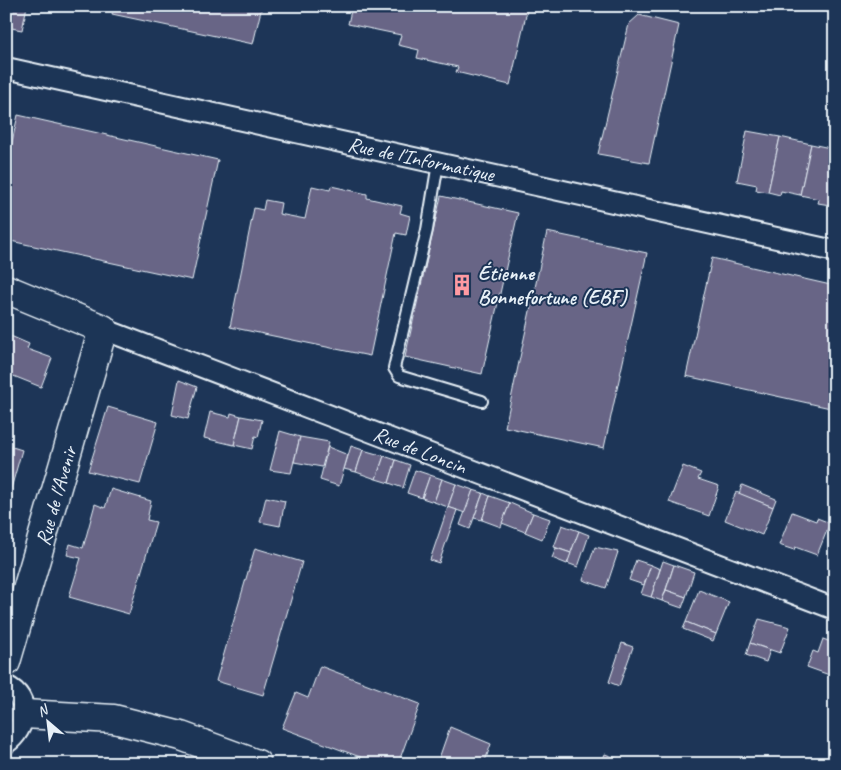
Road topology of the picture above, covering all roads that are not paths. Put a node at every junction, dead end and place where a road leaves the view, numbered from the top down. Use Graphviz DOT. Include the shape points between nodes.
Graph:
graph roads {
  1 [pos="6,68"];
  2 [pos="438,163"];
  3 [pos="835,251"];
  4 [pos="6,289"];
  5 [pos="103,329"];
  6 [pos="482,402"];
  7 [pos="835,610"];
  8 [pos="6,662"];
  9 [pos="6,686"];
  10 [pos="24,714"];
  11 [pos="6,743"];
  12 [pos="257,764"];
  1 -- 2 [label="street, Rue de l'Informatique"];
  2 -- 3 [label="street, Rue de l'Informatique"];
  2 -- 6 [label="lane" via="427,230 394,368 399,376"];
  4 -- 5 [label="street, Rue de Loncin"];
  5 -- 7 [label="street, Rue de Loncin"];
  5 -- 8 [label="street, Rue de l'Avenir"];
  9 -- 10 [label="street" via="18,696"];
  10 -- 11 [label="street" via="22,725"];
  10 -- 12 [label="street" via="114,719 181,736"];
}
